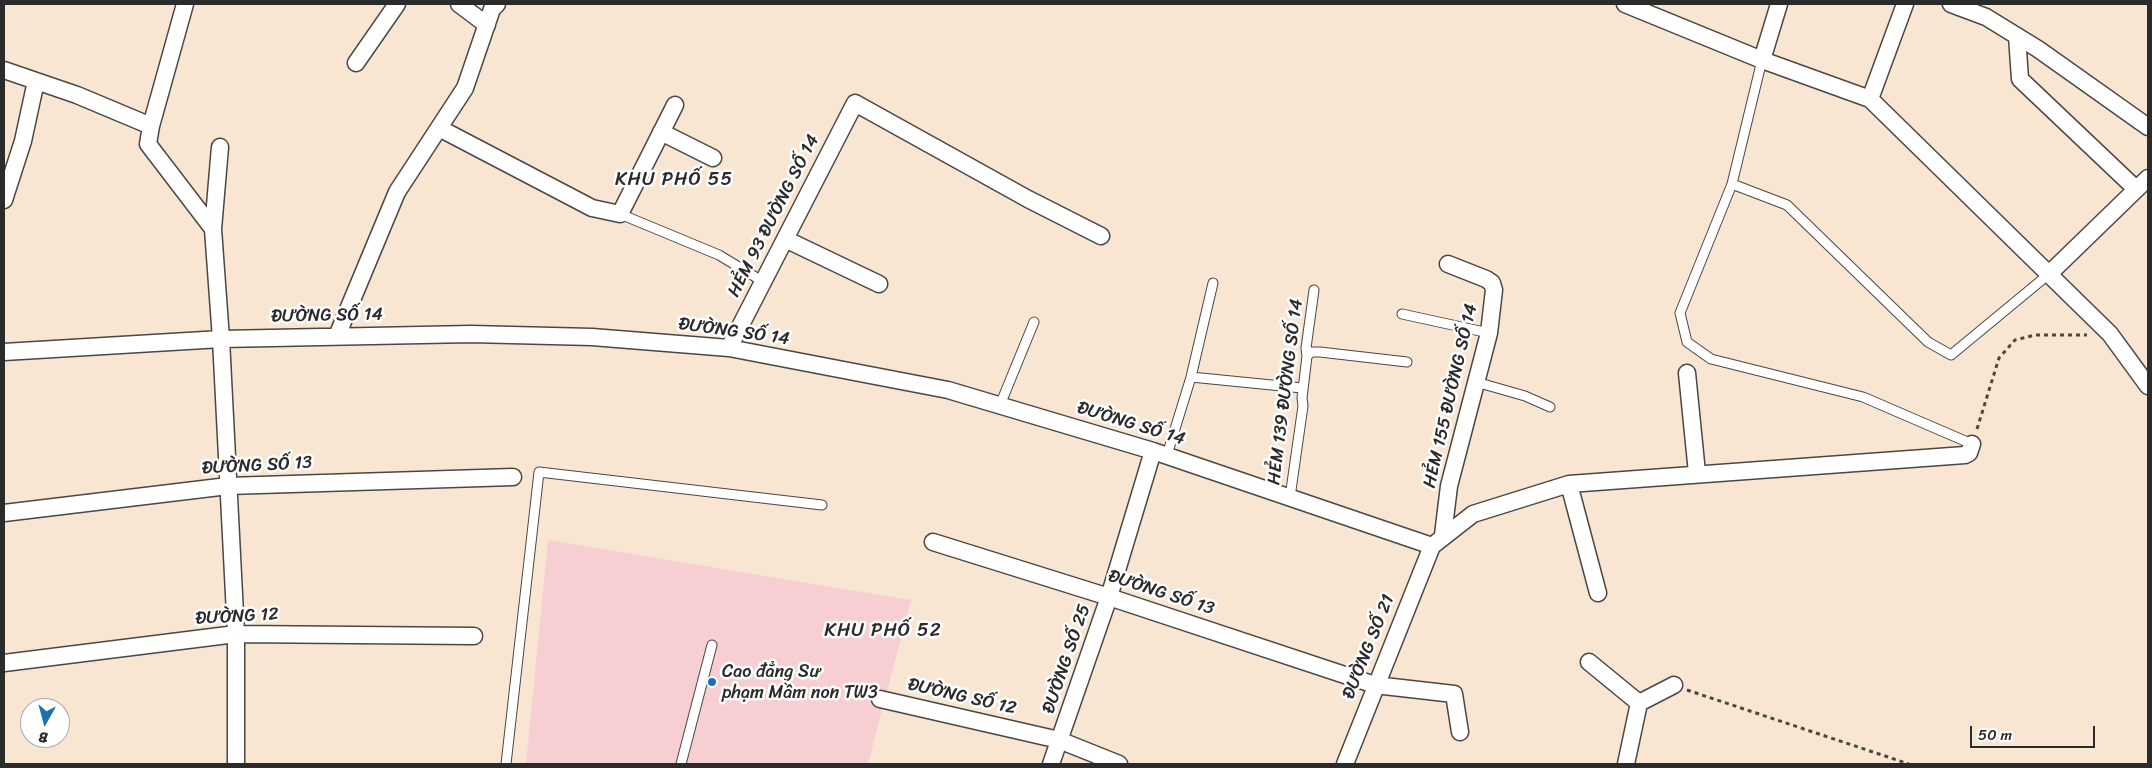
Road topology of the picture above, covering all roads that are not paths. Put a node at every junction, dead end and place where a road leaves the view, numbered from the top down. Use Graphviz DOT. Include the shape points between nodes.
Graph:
graph roads {
  1 [pos="185,4"];
  2 [pos="398,4"];
  3 [pos="459,4"];
  4 [pos="496,4"];
  5 [pos="1625,4"];
  6 [pos="1779,4"];
  7 [pos="1904,4"];
  8 [pos="1951,4"];
  9 [pos="487,25"];
  10 [pos="2017,36"];
  11 [pos="1762,60"];
  12 [pos="356,63"];
  13 [pos="4,70"];
  14 [pos="36,81"];
  15 [pos="1870,99"];
  16 [pos="675,105"];
  17 [pos="151,126"];
  18 [pos="2148,127"];
  19 [pos="439,128"];
  20 [pos="661,132"];
  21 [pos="220,147"];
  22 [pos="713,158"];
  23 [pos="2148,178"];
  24 [pos="1732,184"];
  25 [pos="2136,189"];
  26 [pos="4,200"];
  27 [pos="620,214"];
  28 [pos="212,228"];
  29 [pos="1100,236"];
  30 [pos="785,239"];
  31 [pos="1448,264"];
  32 [pos="2049,274"];
  33 [pos="762,282"];
  34 [pos="1214,283"];
  35 [pos="879,284"];
  36 [pos="1314,290"];
  37 [pos="1402,314"];
  38 [pos="1034,322"];
  39 [pos="1488,333"];
  40 [pos="337,336"];
  41 [pos="221,339"];
  42 [pos="729,348"];
  43 [pos="4,352"];
  44 [pos="1307,356"];
  45 [pos="1408,362"];
  46 [pos="2143,366"];
  47 [pos="1687,373"];
  48 [pos="1192,377"];
  49 [pos="1476,382"];
  50 [pos="2148,386"];
  51 [pos="1302,388"];
  52 [pos="1000,405"];
  53 [pos="1550,407"];
  54 [pos="1972,444"];
  55 [pos="1160,453"];
  56 [pos="1697,474"];
  57 [pos="513,477"];
  58 [pos="1568,484"];
  59 [pos="228,486"];
  60 [pos="1290,497"];
  61 [pos="822,505"];
  62 [pos="4,513"];
  63 [pos="1438,540"];
  64 [pos="933,542"];
  65 [pos="1598,593"];
  66 [pos="1109,597"];
  67 [pos="236,634"];
  68 [pos="474,636"];
  69 [pos="712,645"];
  70 [pos="1589,662"];
  71 [pos="4,663"];
  72 [pos="1375,685"];
  73 [pos="1674,685"];
  74 [pos="880,699"];
  75 [pos="1639,704"];
  76 [pos="1460,732"];
  77 [pos="1059,740"];
  78 [pos="236,764"];
  79 [pos="506,764"];
  80 [pos="681,764"];
  81 [pos="1051,764"];
  82 [pos="1119,764"];
  83 [pos="1345,764"];
  84 [pos="1626,764"];
  1 -- 17 [label="street"];
  2 -- 12 [label="street"];
  3 -- 9 [label="street"];
  4 -- 9 [label="street"];
  5 -- 11 [label="street"];
  6 -- 11 [label="street"];
  7 -- 15 [label="street"];
  8 -- 10 [label="street" via="1986,17"];
  9 -- 19 [label="street" via="465,88"];
  10 -- 18 [label="street"];
  10 -- 25 [label="street" via="2020,79"];
  11 -- 15 [label="street"];
  11 -- 24 [label="lane"];
  13 -- 14 [label="street"];
  14 -- 17 [label="street"];
  14 -- 26 [label="street" via="23,140"];
  15 -- 32 [label="street"];
  16 -- 20 [label="street"];
  17 -- 28 [label="street" via="148,144"];
  19 -- 27 [label="street" via="592,208"];
  19 -- 40 [label="street" via="397,192"];
  20 -- 22 [label="street"];
  20 -- 27 [label="street"];
  21 -- 28 [label="street"];
  23 -- 25 [label="street"];
  24 -- 32 [label="lane" via="1787,205 1928,342 1951,355"];
  24 -- 54 [label="lane" via="1680,313 1687,342 1711,359 1863,397"];
  25 -- 32 [label="street"];
  27 -- 33 [label="lane" via="719,255"];
  28 -- 41 [label="street"];
  29 -- 30 [label="street, HẺM 93 ĐƯỜNG SỐ 14" via="854,103"];
  30 -- 33 [label="street, HẺM 93 ĐƯỜNG SỐ 14"];
  30 -- 35 [label="street"];
  31 -- 39 [label="street, HẺM 155 ĐƯỜNG SỐ 14" via="1492,283 1494,290"];
  32 -- 46 [label="street"];
  33 -- 42 [label="street, HẺM 93 ĐƯỜNG SỐ 14"];
  34 -- 48 [label="lane"];
  36 -- 44 [label="lane, HẺM 139 ĐƯỜNG SỐ 14"];
  37 -- 39 [label="lane"];
  38 -- 52 [label="lane"];
  39 -- 49 [label="street, HẺM 155 ĐƯỜNG SỐ 14"];
  40 -- 41 [label="street, ĐƯỜNG SỐ 14"];
  40 -- 42 [label="street, ĐƯỜNG SỐ 14" via="471,334 592,337"];
  41 -- 43 [label="street, ĐƯỜNG SỐ 14"];
  41 -- 59 [label="street"];
  42 -- 52 [label="street, ĐƯỜNG SỐ 14" via="948,390"];
  44 -- 45 [label="lane" via="1311,352 1320,352"];
  44 -- 51 [label="lane, HẺM 139 ĐƯỜNG SỐ 14"];
  46 -- 50 [label="street"];
  47 -- 56 [label="street"];
  48 -- 51 [label="lane"];
  48 -- 55 [label="lane"];
  49 -- 53 [label="lane"];
  49 -- 63 [label="street, HẺM 155 ĐƯỜNG SỐ 14"];
  51 -- 60 [label="lane, HẺM 139 ĐƯỜNG SỐ 14" via="1303,406"];
  52 -- 55 [label="street, ĐƯỜNG SỐ 14"];
  54 -- 56 [label="street" via="1965,455"];
  55 -- 60 [label="street, ĐƯỜNG SỐ 14"];
  55 -- 66 [label="street, ĐƯỜNG SỐ 25"];
  56 -- 58 [label="street"];
  57 -- 59 [label="street, ĐƯỜNG SỐ 13"];
  58 -- 63 [label="street" via="1473,514"];
  58 -- 65 [label="street"];
  59 -- 62 [label="street, ĐƯỜNG SỐ 13"];
  59 -- 67 [label="street"];
  60 -- 63 [label="street, ĐƯỜNG SỐ 14"];
  61 -- 79 [label="lane" via="539,472"];
  63 -- 72 [label="street, ĐƯỜNG SỐ 21"];
  64 -- 66 [label="street, ĐƯỜNG SỐ 13"];
  66 -- 72 [label="street, ĐƯỜNG SỐ 13"];
  66 -- 77 [label="street, ĐƯỜNG SỐ 25"];
  67 -- 68 [label="street, ĐƯỜNG 12"];
  67 -- 71 [label="street, ĐƯỜNG 12"];
  67 -- 78 [label="street"];
  69 -- 80 [label="lane"];
  70 -- 75 [label="street"];
  72 -- 76 [label="street, ĐƯỜNG SỐ 13" via="1454,694"];
  72 -- 83 [label="street, ĐƯỜNG SỐ 21"];
  73 -- 75 [label="street"];
  74 -- 77 [label="street, ĐƯỜNG SỐ 12"];
  75 -- 84 [label="street"];
  77 -- 81 [label="street, ĐƯỜNG SỐ 25"];
  77 -- 82 [label="street, ĐƯỜNG SỐ 12"];
}
